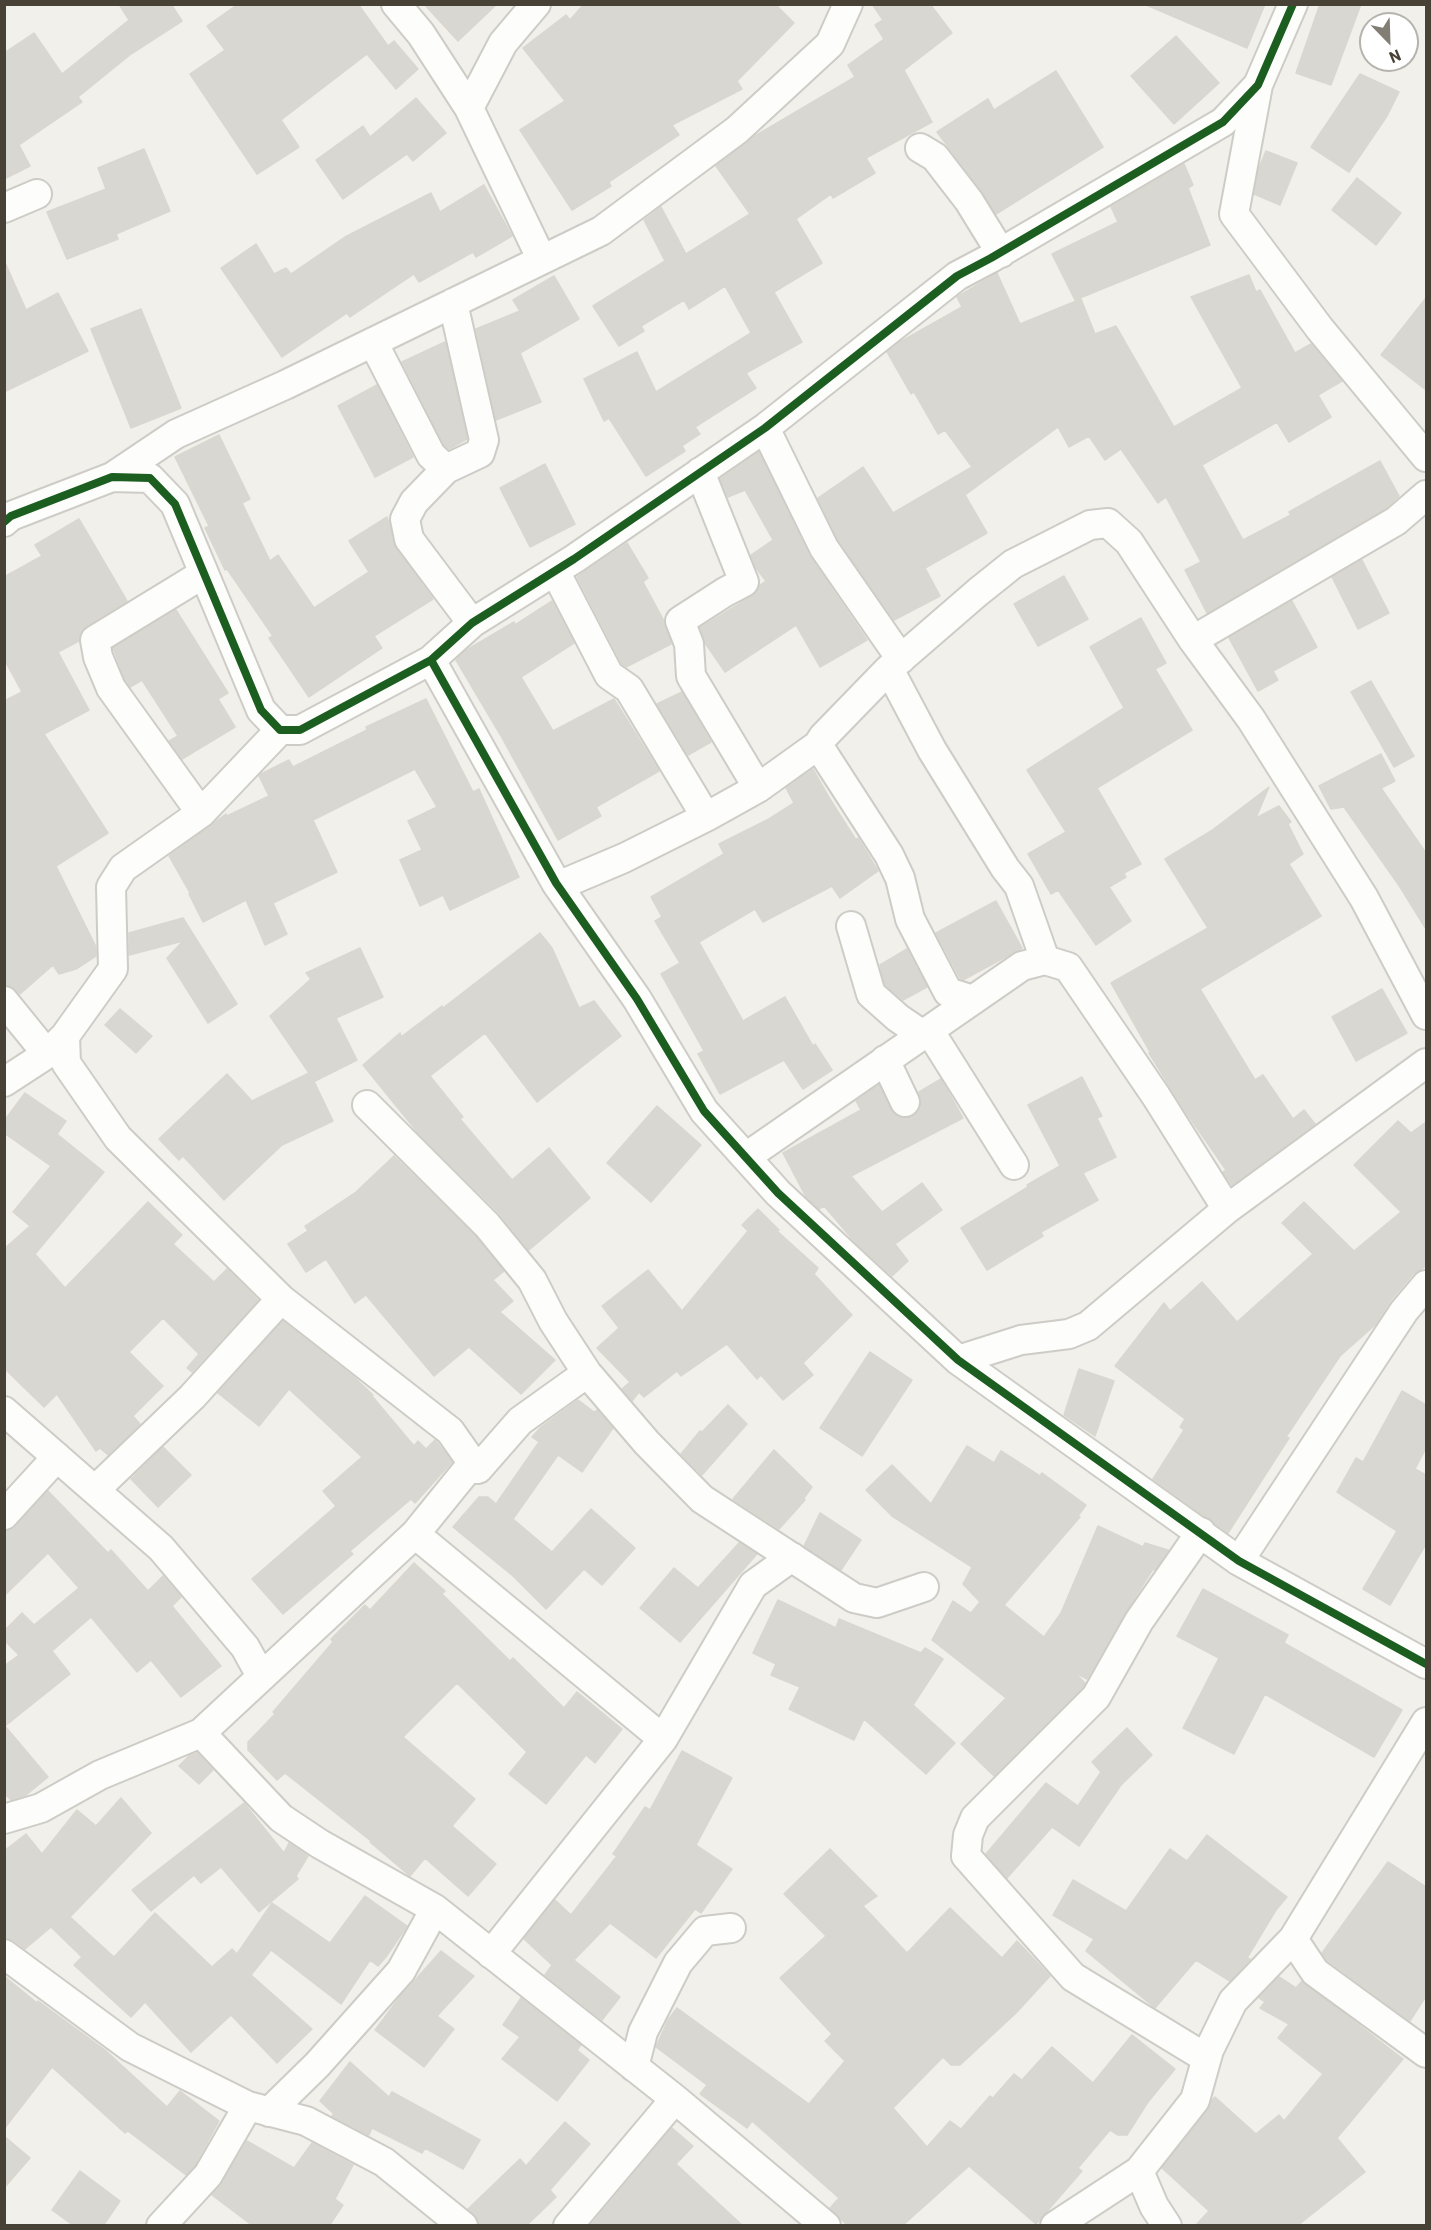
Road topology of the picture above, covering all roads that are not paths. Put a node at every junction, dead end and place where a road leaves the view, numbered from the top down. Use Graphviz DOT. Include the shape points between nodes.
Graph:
graph roads {
  1 [pos="396,4"];
  2 [pos="536,4"];
  3 [pos="848,4"];
  4 [pos="1293,4"];
  5 [pos="1258,85"];
  6 [pos="469,108"];
  7 [pos="920,148"];
  8 [pos="37,194"];
  9 [pos="4,208"];
  10 [pos="1001,253"];
  11 [pos="542,258"];
  12 [pos="453,303"];
  13 [pos="373,342"];
  14 [pos="765,428"];
  15 [pos="1426,457"];
  16 [pos="446,470"];
  17 [pos="700,472"];
  18 [pos="112,477"];
  19 [pos="1426,495"];
  20 [pos="7,513"];
  21 [pos="555,571"];
  22 [pos="203,574"];
  23 [pos="472,623"];
  24 [pos="1193,640"];
  25 [pos="431,660"];
  26 [pos="895,664"];
  27 [pos="280,730"];
  28 [pos="818,745"];
  29 [pos="758,788"];
  30 [pos="201,813"];
  31 [pos="706,817"];
  32 [pos="558,886"];
  33 [pos="851,926"];
  34 [pos="1045,960"];
  35 [pos="973,1000"];
  36 [pos="4,1001"];
  37 [pos="1426,1015"];
  38 [pos="926,1033"];
  39 [pos="56,1045"];
  40 [pos="885,1060"];
  41 [pos="1426,1063"];
  42 [pos="4,1082"];
  43 [pos="905,1102"];
  44 [pos="367,1105"];
  45 [pos="746,1157"];
  46 [pos="1014,1165"];
  47 [pos="1227,1209"];
  48 [pos="1426,1285"];
  49 [pos="281,1299"];
  50 [pos="958,1360"];
  51 [pos="587,1373"];
  52 [pos="4,1411"];
  53 [pos="57,1457"];
  54 [pos="471,1465"];
  55 [pos="96,1489"];
  56 [pos="4,1515"];
  57 [pos="1201,1532"];
  58 [pos="415,1534"];
  59 [pos="792,1557"];
  60 [pos="1239,1561"];
  61 [pos="924,1587"];
  62 [pos="1426,1664"];
  63 [pos="261,1676"];
  64 [pos="1426,1722"];
  65 [pos="201,1733"];
  66 [pos="663,1739"];
  67 [pos="4,1819"];
  68 [pos="435,1909"];
  69 [pos="731,1928"];
  70 [pos="1293,1939"];
  71 [pos="4,1954"];
  72 [pos="490,1954"];
  73 [pos="1426,2053"];
  74 [pos="1206,2058"];
  75 [pos="634,2067"];
  76 [pos="675,2099"];
  77 [pos="259,2109"];
  78 [pos="1139,2171"];
  79 [pos="161,2226"];
  80 [pos="464,2226"];
  81 [pos="568,2226"];
  82 [pos="826,2226"];
  83 [pos="1055,2226"];
  84 [pos="1167,2226"];
  1 -- 6 [label="street" via="421,33"];
  2 -- 6 [label="street" via="503,43"];
  3 -- 11 [label="street" via="830,44 737,130 601,231"];
  4 -- 5 [label="street"];
  5 -- 10 [label="street" via="1223,122"];
  5 -- 15 [label="street" via="1234,214 1320,329"];
  6 -- 11 [label="street"];
  7 -- 10 [label="street" via="935,157 969,201"];
  8 -- 9 [label="street"];
  10 -- 14 [label="street" via="957,276"];
  11 -- 12 [label="street"];
  12 -- 13 [label="street"];
  12 -- 16 [label="street" via="484,440 480,453"];
  13 -- 16 [label="street" via="431,455"];
  13 -- 18 [label="street" via="176,434"];
  14 -- 17 [label="street"];
  14 -- 26 [label="street" via="824,548"];
  16 -- 23 [label="street" via="414,502 405,519 409,539"];
  17 -- 21 [label="street"];
  17 -- 29 [label="street" via="744,582 680,621 689,644 691,676"];
  18 -- 20 [label="street"];
  18 -- 22 [label="street" via="150,478 176,504"];
  19 -- 24 [label="street" via="1396,521"];
  21 -- 23 [label="street"];
  21 -- 31 [label="street" via="609,675 629,689"];
  22 -- 27 [label="street" via="261,710"];
  22 -- 30 [label="street" via="95,640 111,688"];
  23 -- 25 [label="street"];
  24 -- 26 [label="street" via="1129,542 1108,523 1090,525 1013,564"];
  24 -- 37 [label="street" via="1251,719 1364,898"];
  25 -- 27 [label="street" via="300,730"];
  25 -- 32 [label="street"];
  26 -- 28 [label="street"];
  26 -- 34 [label="street" via="932,750 1019,886"];
  27 -- 30 [label="street"];
  28 -- 29 [label="street"];
  28 -- 35 [label="street" via="889,855 900,878 910,919 948,992"];
  29 -- 31 [label="street"];
  30 -- 39 [label="street" via="123,868 111,887 113,969"];
  31 -- 32 [label="street"];
  32 -- 45 [label="street" via="638,999 704,1111"];
  33 -- 38 [label="street" via="871,994 898,1018"];
  34 -- 35 [label="street" via="1022,966"];
  34 -- 47 [label="street" via="1068,967"];
  35 -- 38 [label="street"];
  36 -- 39 [label="street"];
  38 -- 40 [label="street"];
  38 -- 46 [label="street"];
  39 -- 42 [label="street"];
  39 -- 49 [label="street" via="118,1138"];
  40 -- 43 [label="street"];
  40 -- 45 [label="street"];
  41 -- 47 [label="street"];
  44 -- 51 [label="street" via="487,1225 525,1270"];
  45 -- 50 [label="street" via="778,1192"];
  47 -- 50 [label="street" via="1088,1326 1069,1335 1021,1340"];
  48 -- 60 [label="street" via="1404,1311"];
  49 -- 54 [label="street" via="450,1431"];
  49 -- 55 [label="street" via="192,1397"];
  50 -- 57 [label="street"];
  51 -- 54 [label="street" via="520,1421 478,1469"];
  51 -- 59 [label="street" via="702,1499"];
  52 -- 53 [label="street"];
  53 -- 55 [label="street"];
  53 -- 56 [label="street"];
  54 -- 58 [label="street"];
  55 -- 63 [label="street" via="161,1548 244,1647"];
  57 -- 60 [label="street"];
  57 -- 74 [label="street" via="1138,1621 1096,1698 975,1818 966,1856 1073,1977"];
  58 -- 63 [label="street"];
  58 -- 66 [label="street"];
  59 -- 61 [label="street" via="854,1598 877,1603"];
  59 -- 66 [label="street" via="753,1585"];
  60 -- 62 [label="street"];
  63 -- 65 [label="street"];
  64 -- 70 [label="street"];
  65 -- 67 [label="street" via="100,1775 41,1808"];
  65 -- 68 [label="street" via="281,1818"];
  66 -- 72 [label="street"];
  68 -- 72 [label="street"];
  68 -- 77 [label="street" via="401,1971 316,2065"];
  69 -- 75 [label="street" via="705,1930 678,1963 643,2032"];
  70 -- 73 [label="street" via="1316,1972"];
  70 -- 74 [label="street" via="1233,2001"];
  71 -- 77 [label="street" via="130,2047"];
  72 -- 75 [label="street"];
  74 -- 78 [label="street" via="1195,2100"];
  75 -- 76 [label="street"];
  76 -- 81 [label="street"];
  76 -- 82 [label="street"];
  77 -- 79 [label="street" via="208,2175"];
  77 -- 80 [label="street" via="306,2121 384,2162"];
  78 -- 83 [label="street"];
  78 -- 84 [label="street"];
}
